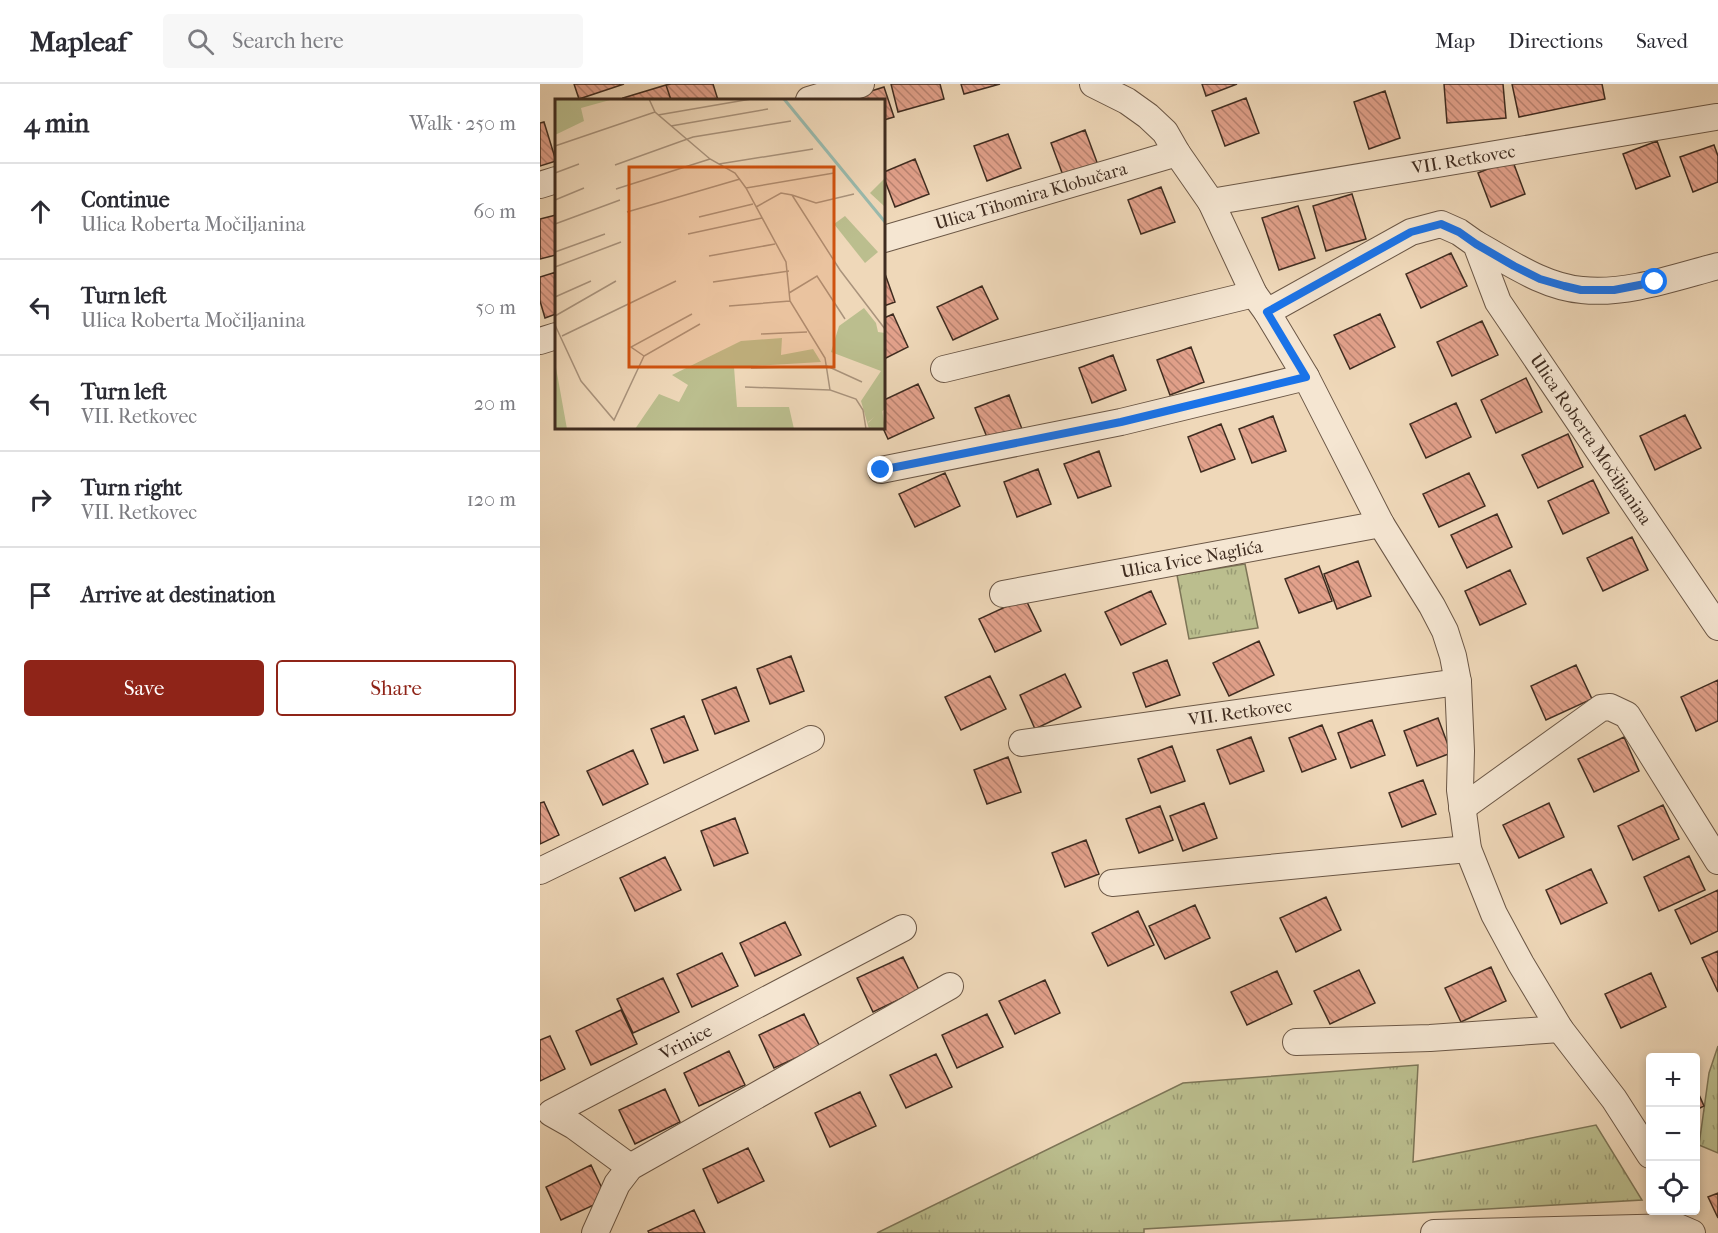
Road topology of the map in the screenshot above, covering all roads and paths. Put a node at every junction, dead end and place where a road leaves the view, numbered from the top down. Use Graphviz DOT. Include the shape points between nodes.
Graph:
graph roads {
  1 [pos="861,84"];
  2 [pos="1093,84"];
  3 [pos="812,99"];
  4 [pos="1716,117"];
  5 [pos="1177,153"];
  6 [pos="555,180"];
  7 [pos="540,185"];
  8 [pos="1211,202"];
  9 [pos="885,239"];
  10 [pos="1476,244"];
  11 [pos="1718,266"];
  12 [pos="1261,303"];
  13 [pos="555,336"];
  14 [pos="540,341"];
  15 [pos="944,369"];
  16 [pos="1306,377"];
  17 [pos="881,470"];
  18 [pos="1381,524"];
  19 [pos="1003,594"];
  20 [pos="1718,627"];
  21 [pos="1458,682"];
  22 [pos="811,740"];
  23 [pos="1022,743"];
  24 [pos="1462,808"];
  25 [pos="1468,849"];
  26 [pos="1718,861"];
  27 [pos="540,871"];
  28 [pos="1112,883"];
  29 [pos="903,928"];
  30 [pos="950,986"];
  31 [pos="1560,1029"];
  32 [pos="1296,1042"];
  33 [pos="1646,1149"];
  34 [pos="630,1167"];
  35 [pos="1680,1226"];
  36 [pos="595,1233"];
  37 [pos="1434,1233"];
  1 -- 3 [label="street"];
  2 -- 5 [label="street" via="1148,116 1165,132"];
  4 -- 8 [label="street, VII. Retkovec"];
  5 -- 8 [label="street"];
  5 -- 9 [label="street, Ulica Tihomira Klobučara"];
  6 -- 7 [label="street"];
  8 -- 12 [label="street"];
  10 -- 11 [label="street" via="1540,279 1581,290 1614,290"];
  10 -- 12 [label="street" via="1441,224 1411,232"];
  10 -- 20 [label="street, Ulica Roberta Močiljanina" via="1498,302"];
  12 -- 15 [label="street"];
  12 -- 16 [label="street"];
  13 -- 14 [label="street"];
  16 -- 17 [label="street" via="1121,422"];
  16 -- 18 [label="street"];
  18 -- 19 [label="street, Ulica Ivice Naglića"];
  18 -- 21 [label="street" via="1445,631"];
  21 -- 23 [label="street, VII. Retkovec"];
  21 -- 24 [label="street"];
  22 -- 27 [label="street"];
  24 -- 25 [label="street"];
  24 -- 26 [label="street" via="1601,708 1610,708 1627,716"];
  25 -- 28 [label="street"];
  25 -- 31 [label="street" via="1494,914"];
  29 -- 34 [label="street, Vrinice" via="551,1113"];
  30 -- 34 [label="street"];
  31 -- 32 [label="street"];
  31 -- 33 [label="street"];
  34 -- 36 [label="street" via="617,1184"];
  35 -- 37 [label="street"];
}
